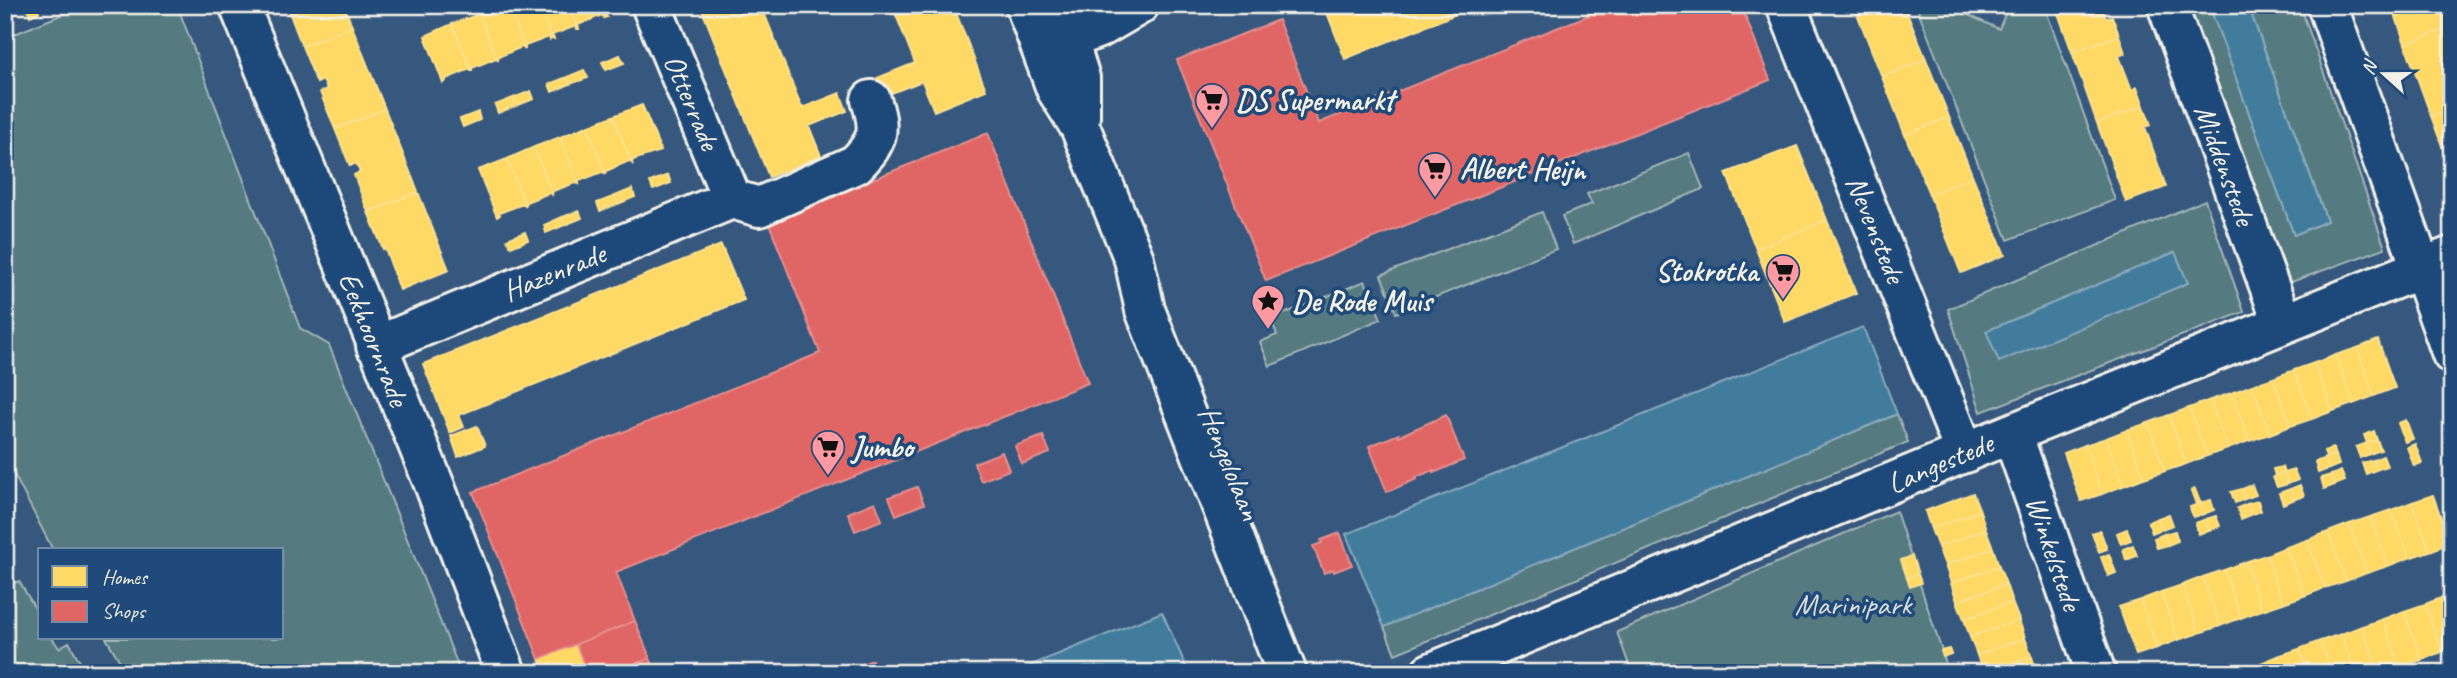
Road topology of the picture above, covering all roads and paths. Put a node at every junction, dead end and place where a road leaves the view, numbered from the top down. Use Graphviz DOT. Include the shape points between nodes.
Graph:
graph roads {
  1 [pos="239,5"];
  2 [pos="651,5"];
  3 [pos="1139,5"];
  4 [pos="1786,5"];
  5 [pos="2167,5"];
  6 [pos="2327,5"];
  7 [pos="1050,16"];
  8 [pos="872,100"];
  9 [pos="732,199"];
  10 [pos="1134,259"];
  11 [pos="2436,262"];
  12 [pos="2283,324"];
  13 [pos="376,346"];
  14 [pos="2452,354"];
  15 [pos="2012,433"];
  16 [pos="1965,453"];
  17 [pos="506,673"];
  18 [pos="1287,673"];
  19 [pos="1314,673"];
  20 [pos="1430,673"];
  21 [pos="2096,673"];
  1 -- 13 [label="street, Eekhoornrade"];
  2 -- 9 [label="street, Otterrade"];
  3 -- 7 [label="street" via="1101,27"];
  4 -- 16 [label="street, Nevenstede"];
  5 -- 12 [label="street, Middenstede"];
  6 -- 11 [label="street"];
  7 -- 10 [label="street, Hengelolaan" via="1056,89 1080,127"];
  8 -- 9 [label="street" via="878,122 876,137 856,164 759,207"];
  9 -- 13 [label="street, Hazenrade"];
  10 -- 18 [label="street, Hengelolaan" via="1145,310"];
  10 -- 19 [label="street, Hengelolaan" via="1167,303"];
  11 -- 12 [label="street, Langestede"];
  11 -- 14 [label="street"];
  12 -- 15 [label="street, Langestede"];
  13 -- 17 [label="street, Eekhoornrade"];
  15 -- 16 [label="street, Langestede"];
  15 -- 21 [label="street, Winkelstede"];
  16 -- 20 [label="street, Langestede"];
}
